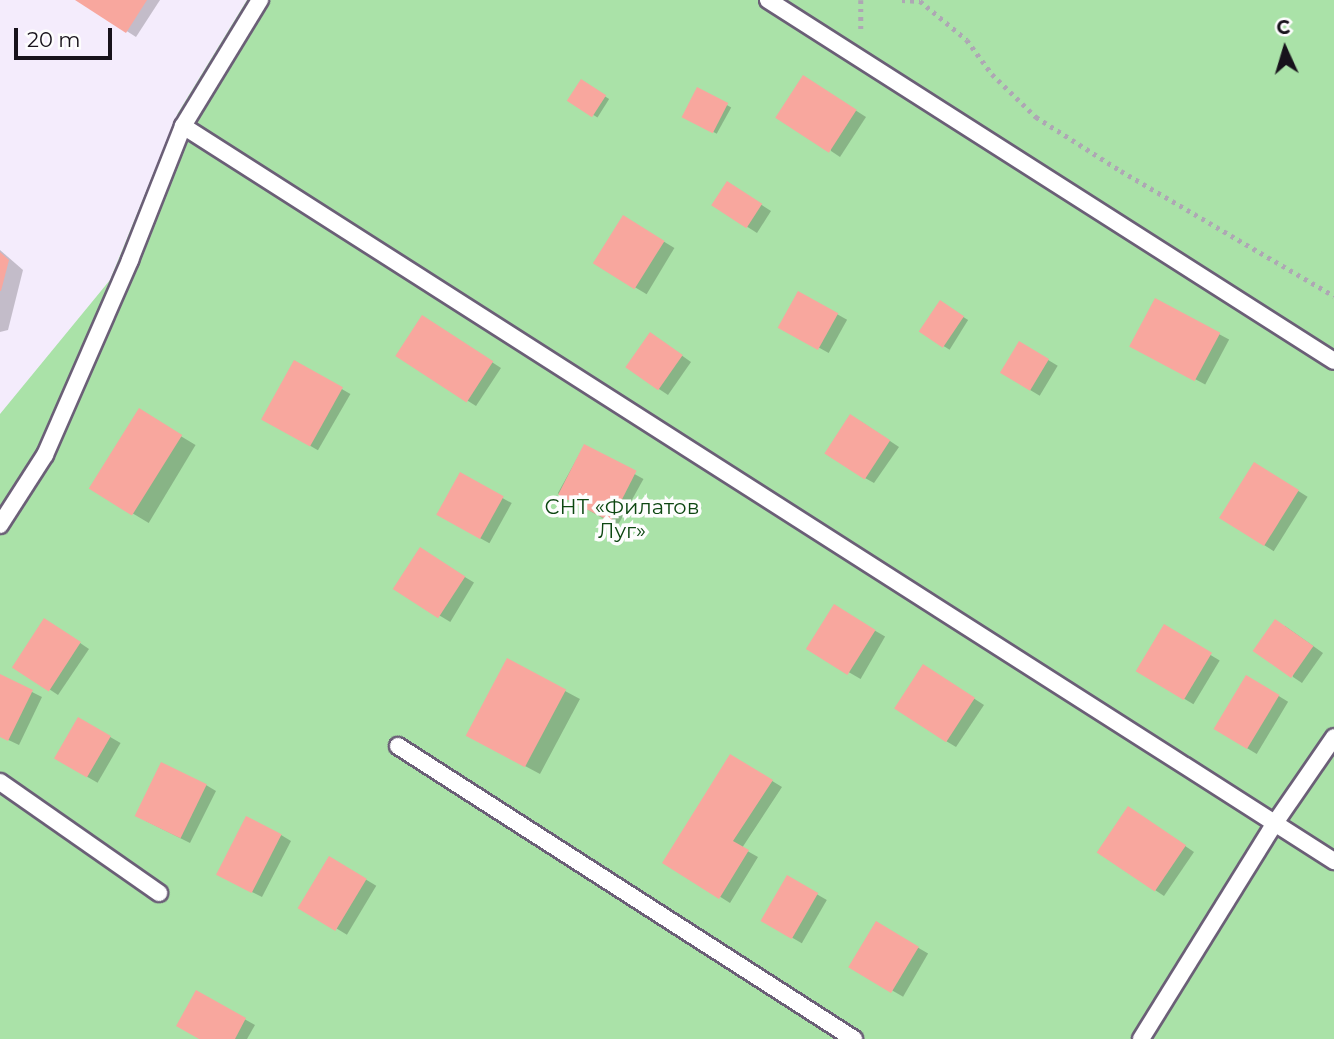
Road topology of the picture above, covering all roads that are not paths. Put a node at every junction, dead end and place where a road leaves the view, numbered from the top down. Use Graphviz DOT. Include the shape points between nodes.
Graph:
graph roads {
  1 [pos="260,0"];
  2 [pos="768,0"];
  3 [pos="183,126"];
  4 [pos="1334,360"];
  5 [pos="0,525"];
  6 [pos="1334,737"];
  7 [pos="398,746"];
  8 [pos="0,782"];
  9 [pos="1275,823"];
  10 [pos="1334,861"];
  11 [pos="159,893"];
  12 [pos="853,1039"];
  13 [pos="1141,1039"];
  1 -- 3 [label="lane"];
  2 -- 4 [label="lane"];
  3 -- 5 [label="lane" via="45,455"];
  3 -- 9 [label="lane"];
  6 -- 9 [label="lane"];
  7 -- 12 [label="lane"];
  8 -- 11 [label="lane"];
  9 -- 10 [label="lane"];
  9 -- 13 [label="lane"];
}
